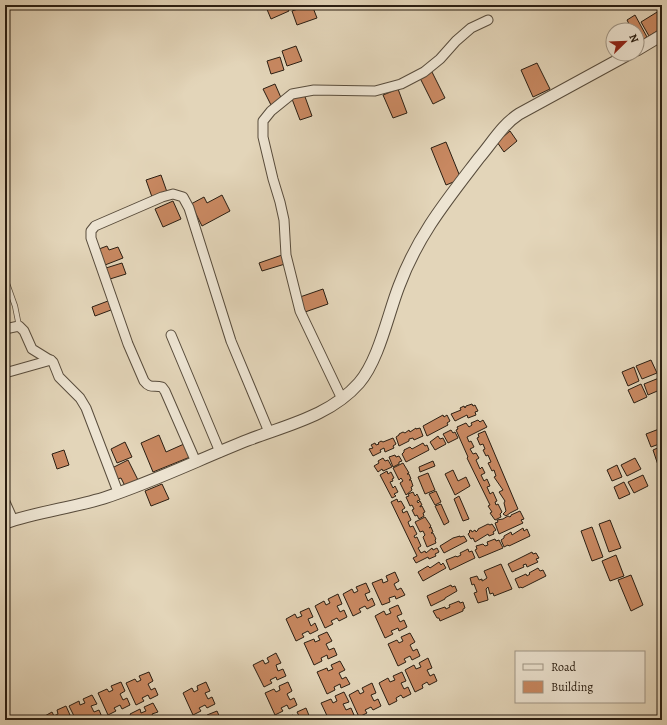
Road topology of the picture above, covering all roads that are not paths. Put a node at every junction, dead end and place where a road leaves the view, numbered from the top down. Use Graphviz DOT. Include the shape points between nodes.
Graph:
graph roads {
  1 [pos="488,20"];
  2 [pos="662,35"];
  3 [pos="645,45"];
  4 [pos="614,62"];
  5 [pos="5,278"];
  6 [pos="19,326"];
  7 [pos="5,329"];
  8 [pos="171,335"];
  9 [pos="51,360"];
  10 [pos="5,373"];
  11 [pos="342,398"];
  12 [pos="269,432"];
  13 [pos="220,452"];
  14 [pos="196,462"];
  15 [pos="118,492"];
  16 [pos="5,502"];
  17 [pos="9,521"];
  1 -- 11 [label="street" via="471,28 424,72 401,84 375,91 314,90 292,94 263,121 263,137 284,220 286,255 300,311"];
  2 -- 3 [label="street"];
  4 -- 11 [label="street" via="519,114 503,126 422,236 399,285 367,373"];
  5 -- 6 [label="lane"];
  6 -- 7 [label="street"];
  6 -- 9 [label="street" via="32,348"];
  8 -- 13 [label="street"];
  9 -- 10 [label="street"];
  9 -- 15 [label="street" via="59,377 80,398 86,408"];
  11 -- 12 [label="street" via="310,418"];
  12 -- 13 [label="street"];
  12 -- 14 [label="street" via="231,341 189,208 183,197 173,194 162,196 95,226 91,231 91,238 128,344 144,381 152,387 162,387 165,391"];
  13 -- 14 [label="street"];
  14 -- 15 [label="street"];
  15 -- 17 [label="street" via="72,507"];
  16 -- 17 [label="street"];
}
